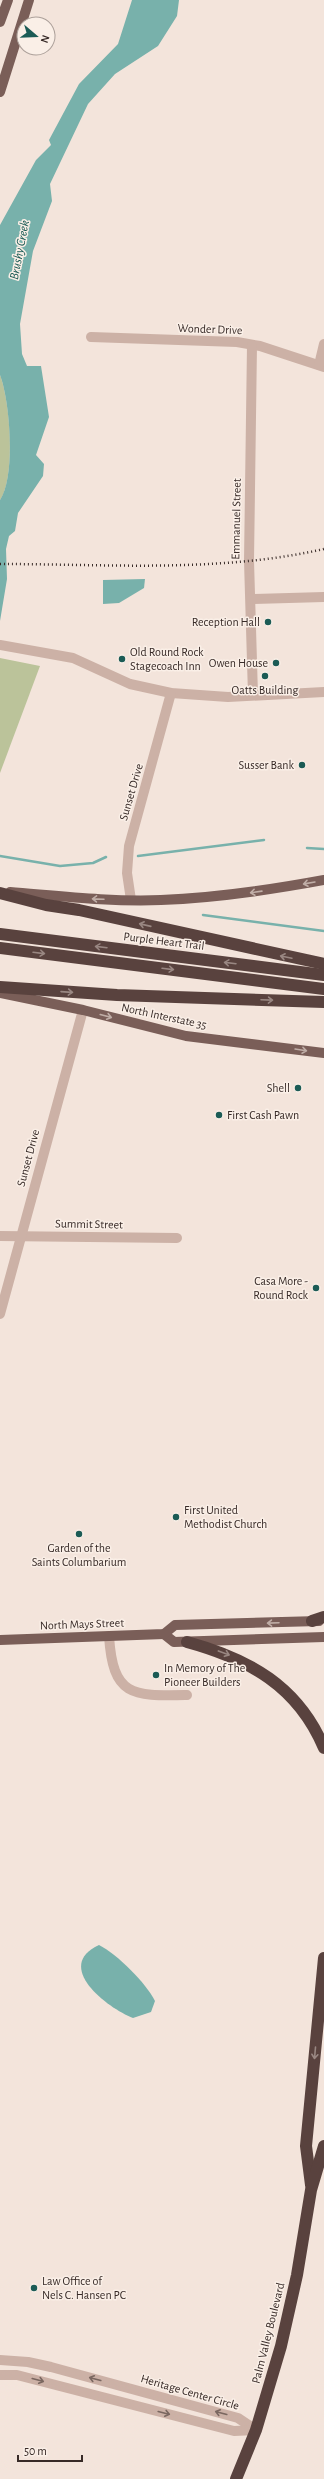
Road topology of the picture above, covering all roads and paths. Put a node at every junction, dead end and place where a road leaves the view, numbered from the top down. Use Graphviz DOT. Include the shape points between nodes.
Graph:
graph roads {
  1 [pos="8,0"];
  2 [pos="29,0"];
  3 [pos="0,22"];
  4 [pos="0,92"];
  5 [pos="91,337"];
  6 [pos="252,344"];
  7 [pos="324,344"];
  8 [pos="321,366"];
  9 [pos="324,597"];
  10 [pos="250,599"];
  11 [pos="0,645"];
  12 [pos="324,692"];
  13 [pos="171,693"];
  14 [pos="253,695"];
  15 [pos="324,880"];
  16 [pos="0,892"];
  17 [pos="131,900"];
  18 [pos="0,934"];
  19 [pos="0,948"];
  20 [pos="324,964"];
  21 [pos="324,975"];
  22 [pos="0,987"];
  23 [pos="324,989"];
  24 [pos="0,993"];
  25 [pos="324,1002"];
  26 [pos="83,1010"];
  27 [pos="324,1053"];
  28 [pos="0,1236"];
  29 [pos="21,1236"];
  30 [pos="177,1238"];
  31 [pos="0,1314"];
  32 [pos="324,1617"];
  33 [pos="318,1621"];
  34 [pos="164,1634"];
  35 [pos="109,1636"];
  36 [pos="324,1637"];
  37 [pos="0,1640"];
  38 [pos="187,1642"];
  39 [pos="187,1695"];
  40 [pos="324,1748"];
  41 [pos="324,1958"];
  42 [pos="324,2146"];
  43 [pos="311,2190"];
  44 [pos="0,2360"];
  45 [pos="0,2375"];
  46 [pos="256,2430"];
  47 [pos="236,2479"];
  1 -- 3 [label="main road"];
  2 -- 4 [label="main road"];
  5 -- 6 [label="street, Wonder Drive"];
  6 -- 8 [label="street, Wonder Drive"];
  6 -- 10 [label="street, Emmanuel Street"];
  7 -- 8 [label="street"];
  9 -- 10 [label="street"];
  10 -- 14 [label="street, Emmanuel Street"];
  11 -- 13 [label="street" via="73,658 130,684"];
  12 -- 14 [label="street"];
  13 -- 14 [label="street" via="206,696"];
  13 -- 17 [label="street, Sunset Drive" via="129,846 127,873"];
  15 -- 17 [label="main road, one-way" via="233,895"];
  17 -- 16 [label="main road, one-way"];
  20 -- 16 [label="highway, one-way" via="46,905"];
  21 -- 18 [label="highway, Purple Heart Trail, one-way"];
  19 -- 23 [label="highway, one-way"];
  22 -- 25 [label="highway, one-way" via="117,995"];
  24 -- 26 [label="main road, North Interstate 35"];
  26 -- 27 [label="main road, North Interstate 35, one-way" via="186,1036"];
  26 -- 29 [label="street, Sunset Drive"];
  28 -- 29 [label="street, Summit Street"];
  29 -- 30 [label="street, Summit Street"];
  29 -- 31 [label="street, Sunset Drive"];
  32 -- 33 [label="highway"];
  33 -- 34 [label="main road, North Mays Street, one-way" via="175,1625"];
  34 -- 35 [label="main road, North Mays Street"];
  34 -- 38 [label="main road, North Mays Street" via="174,1642"];
  35 -- 37 [label="main road, North Mays Street"];
  35 -- 39 [label="street" via="112,1667 126,1688 152,1696"];
  36 -- 38 [label="main road, North Mays Street"];
  38 -- 40 [label="highway, one-way" via="240,1660 276,1683 306,1716"];
  41 -- 43 [label="highway, Palm Valley Boulevard, one-way" via="306,2146"];
  42 -- 43 [label="highway, Palm Valley Boulevard"];
  43 -- 46 [label="highway, Palm Valley Boulevard" via="281,2346"];
  46 -- 44 [label="street, Heritage Center Circle, one-way" via="238,2418 51,2367"];
  45 -- 46 [label="street, Heritage Center Circle, one-way" via="17,2374 234,2431"];
  46 -- 47 [label="highway, Palm Valley Boulevard"];
}
